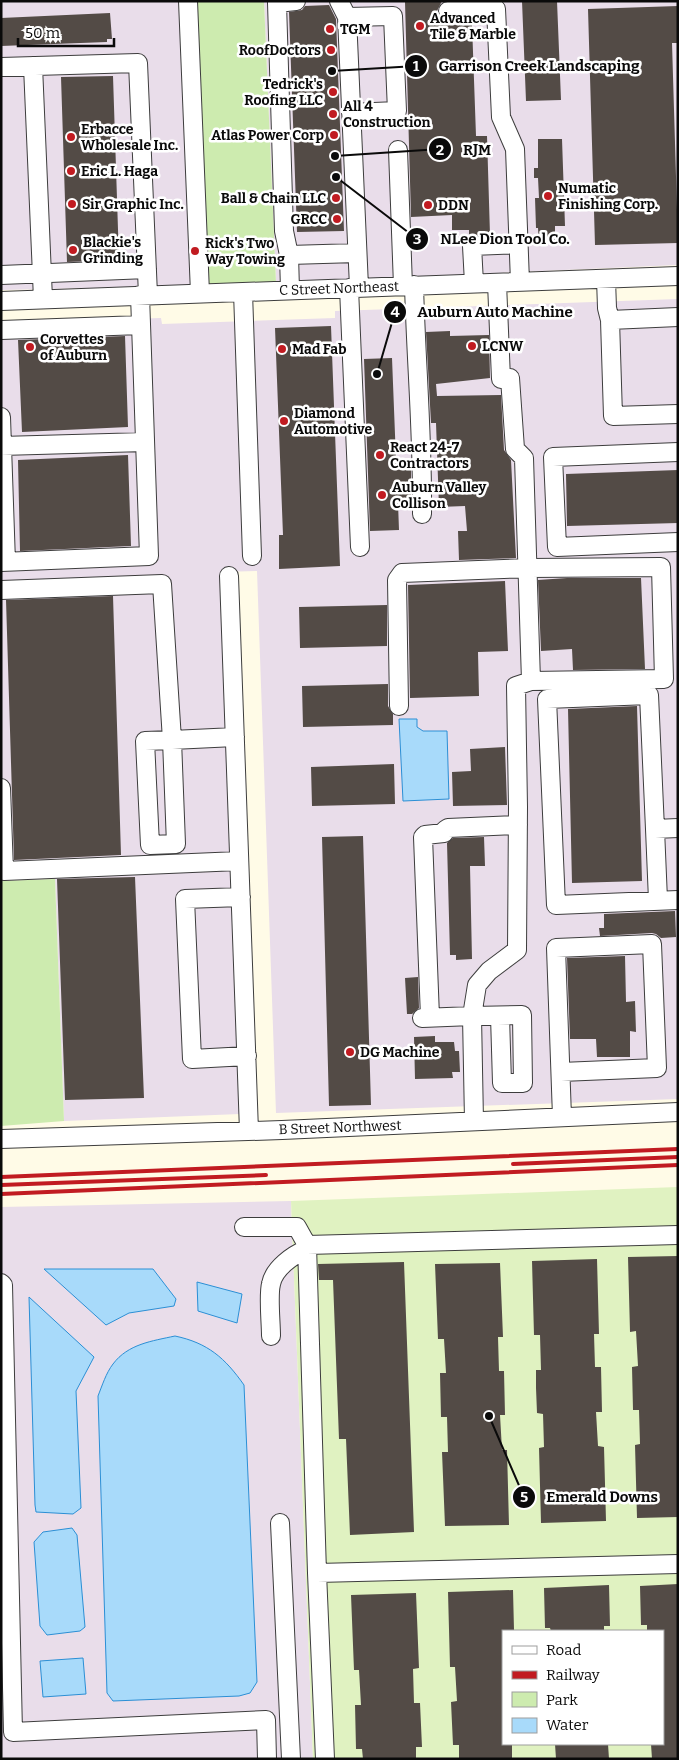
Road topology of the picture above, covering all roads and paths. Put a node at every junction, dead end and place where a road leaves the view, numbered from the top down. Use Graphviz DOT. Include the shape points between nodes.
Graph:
graph roads {
  1 [pos="188,1"];
  2 [pos="296,1"];
  3 [pos="339,1"];
  4 [pos="448,11"];
  5 [pos="347,17"];
  6 [pos="33,66"];
  7 [pos="1,67"];
  8 [pos="351,113"];
  9 [pos="398,150"];
  10 [pos="519,244"];
  11 [pos="357,253"];
  12 [pos="289,255"];
  13 [pos="147,268"];
  14 [pos="42,274"];
  15 [pos="1,275"];
  16 [pos="678,276"];
  17 [pos="606,279"];
  18 [pos="497,282"];
  19 [pos="520,282"];
  20 [pos="474,283"];
  21 [pos="409,286"];
  22 [pos="354,288"];
  23 [pos="290,290"];
  24 [pos="243,292"];
  25 [pos="200,293"];
  26 [pos="144,295"];
  27 [pos="43,299"];
  28 [pos="1,301"];
  29 [pos="678,318"];
  30 [pos="610,320"];
  31 [pos="141,325"];
  32 [pos="1,330"];
  33 [pos="678,414"];
  34 [pos="1,417"];
  35 [pos="146,442"];
  36 [pos="2,446"];
  37 [pos="678,452"];
  38 [pos="422,514"];
  39 [pos="678,542"];
  40 [pos="360,547"];
  41 [pos="252,556"];
  42 [pos="4,562"];
  43 [pos="528,568"];
  44 [pos="229,576"];
  45 [pos="1,590"];
  46 [pos="531,681"];
  47 [pos="400,706"];
  48 [pos="235,737"];
  49 [pos="172,740"];
  50 [pos="1,788"];
  51 [pos="518,825"];
  52 [pos="678,828"];
  53 [pos="655,830"];
  54 [pos="239,861"];
  55 [pos="241,897"];
  56 [pos="658,900"];
  57 [pos="678,900"];
  58 [pos="472,1016"];
  59 [pos="500,1016"];
  60 [pos="247,1056"];
  61 [pos="561,1072"];
  62 [pos="678,1112"];
  63 [pos="562,1117"];
  64 [pos="474,1121"];
  65 [pos="249,1131"];
  66 [pos="1,1139"];
  67 [pos="244,1227"];
  68 [pos="678,1236"];
  69 [pos="307,1247"];
  70 [pos="1,1283"];
  71 [pos="271,1336"];
  72 [pos="280,1523"];
  73 [pos="678,1564"];
  74 [pos="317,1573"];
  75 [pos="267,1759"];
  76 [pos="291,1759"];
  77 [pos="325,1759"];
  1 -- 25 [label="street"];
  2 -- 12 [label="street" via="277,4 284,231"];
  3 -- 5 [label="street"];
  4 -- 10 [label="street" via="496,9 501,117 515,148"];
  5 -- 8 [label="street"];
  5 -- 8 [label="street" via="393,16 394,35 397,111"];
  6 -- 7 [label="street"];
  6 -- 13 [label="street" via="138,63"];
  6 -- 14 [label="street"];
  8 -- 11 [label="street"];
  9 -- 21 [label="street"];
  10 -- 19 [label="street"];
  10 -- 20 [label="street" via="472,246"];
  11 -- 12 [label="street"];
  11 -- 22 [label="street"];
  12 -- 23 [label="street"];
  13 -- 14 [label="street"];
  13 -- 26 [label="street"];
  14 -- 15 [label="street"];
  14 -- 27 [label="street"];
  16 -- 17 [label="street, C Street Northeast"];
  17 -- 19 [label="street, C Street Northeast"];
  17 -- 30 [label="street"];
  18 -- 19 [label="street, C Street Northeast"];
  18 -- 20 [label="street, C Street Northeast"];
  18 -- 43 [label="street" via="501,379 510,378 515,449 524,458"];
  20 -- 21 [label="street, C Street Northeast"];
  21 -- 22 [label="street, C Street Northeast"];
  21 -- 38 [label="street" via="415,339"];
  22 -- 23 [label="street, C Street Northeast"];
  22 -- 40 [label="street"];
  23 -- 24 [label="street, C Street Northeast"];
  24 -- 25 [label="street, C Street Northeast"];
  24 -- 41 [label="street"];
  25 -- 26 [label="street, C Street Northeast"];
  26 -- 27 [label="street, C Street Northeast"];
  26 -- 31 [label="street"];
  27 -- 28 [label="street, C Street Northeast"];
  29 -- 30 [label="street"];
  30 -- 33 [label="street" via="613,416"];
  31 -- 32 [label="street"];
  31 -- 35 [label="street"];
  34 -- 36 [label="street"];
  35 -- 36 [label="street"];
  35 -- 42 [label="street" via="150,556"];
  36 -- 42 [label="street"];
  37 -- 39 [label="street" via="553,457 557,547"];
  43 -- 46 [label="street"];
  43 -- 46 [label="street" via="661,567 664,680"];
  43 -- 47 [label="street" via="402,573 397,580"];
  44 -- 48 [label="street"];
  45 -- 49 [label="street" via="162,584"];
  46 -- 51 [label="street" via="516,686"];
  48 -- 49 [label="street"];
  48 -- 54 [label="street"];
  49 -- 49 [label="street" via="176,844 150,845 145,741"];
  50 -- 54 [label="street" via="4,870"];
  51 -- 58 [label="street" via="517,950 489,971 477,985"];
  51 -- 58 [label="street" via="448,828 444,833 423,836 426,1018"];
  52 -- 53 [label="street"];
  53 -- 56 [label="street"];
  53 -- 56 [label="street" via="649,695 547,699 556,905"];
  54 -- 55 [label="street"];
  55 -- 60 [label="street"];
  55 -- 60 [label="street" via="185,899 185,909 192,1059"];
  56 -- 57 [label="street"];
  58 -- 59 [label="street"];
  58 -- 64 [label="street"];
  60 -- 65 [label="street"];
  61 -- 61 [label="street" via="556,948 652,944 657,1068"];
  61 -- 63 [label="street"];
  62 -- 63 [label="street, B Street Northwest"];
  63 -- 64 [label="street, B Street Northwest"];
  64 -- 65 [label="street, B Street Northwest"];
  65 -- 66 [label="street, B Street Northwest"];
  67 -- 69 [label="street" via="297,1226"];
  68 -- 69 [label="street"];
  69 -- 71 [label="street" via="274,1274 270,1285"];
  69 -- 74 [label="street"];
  70 -- 75 [label="street" via="13,1732 266,1720"];
  72 -- 76 [label="street"];
  73 -- 74 [label="street"];
  74 -- 77 [label="street"];
}
